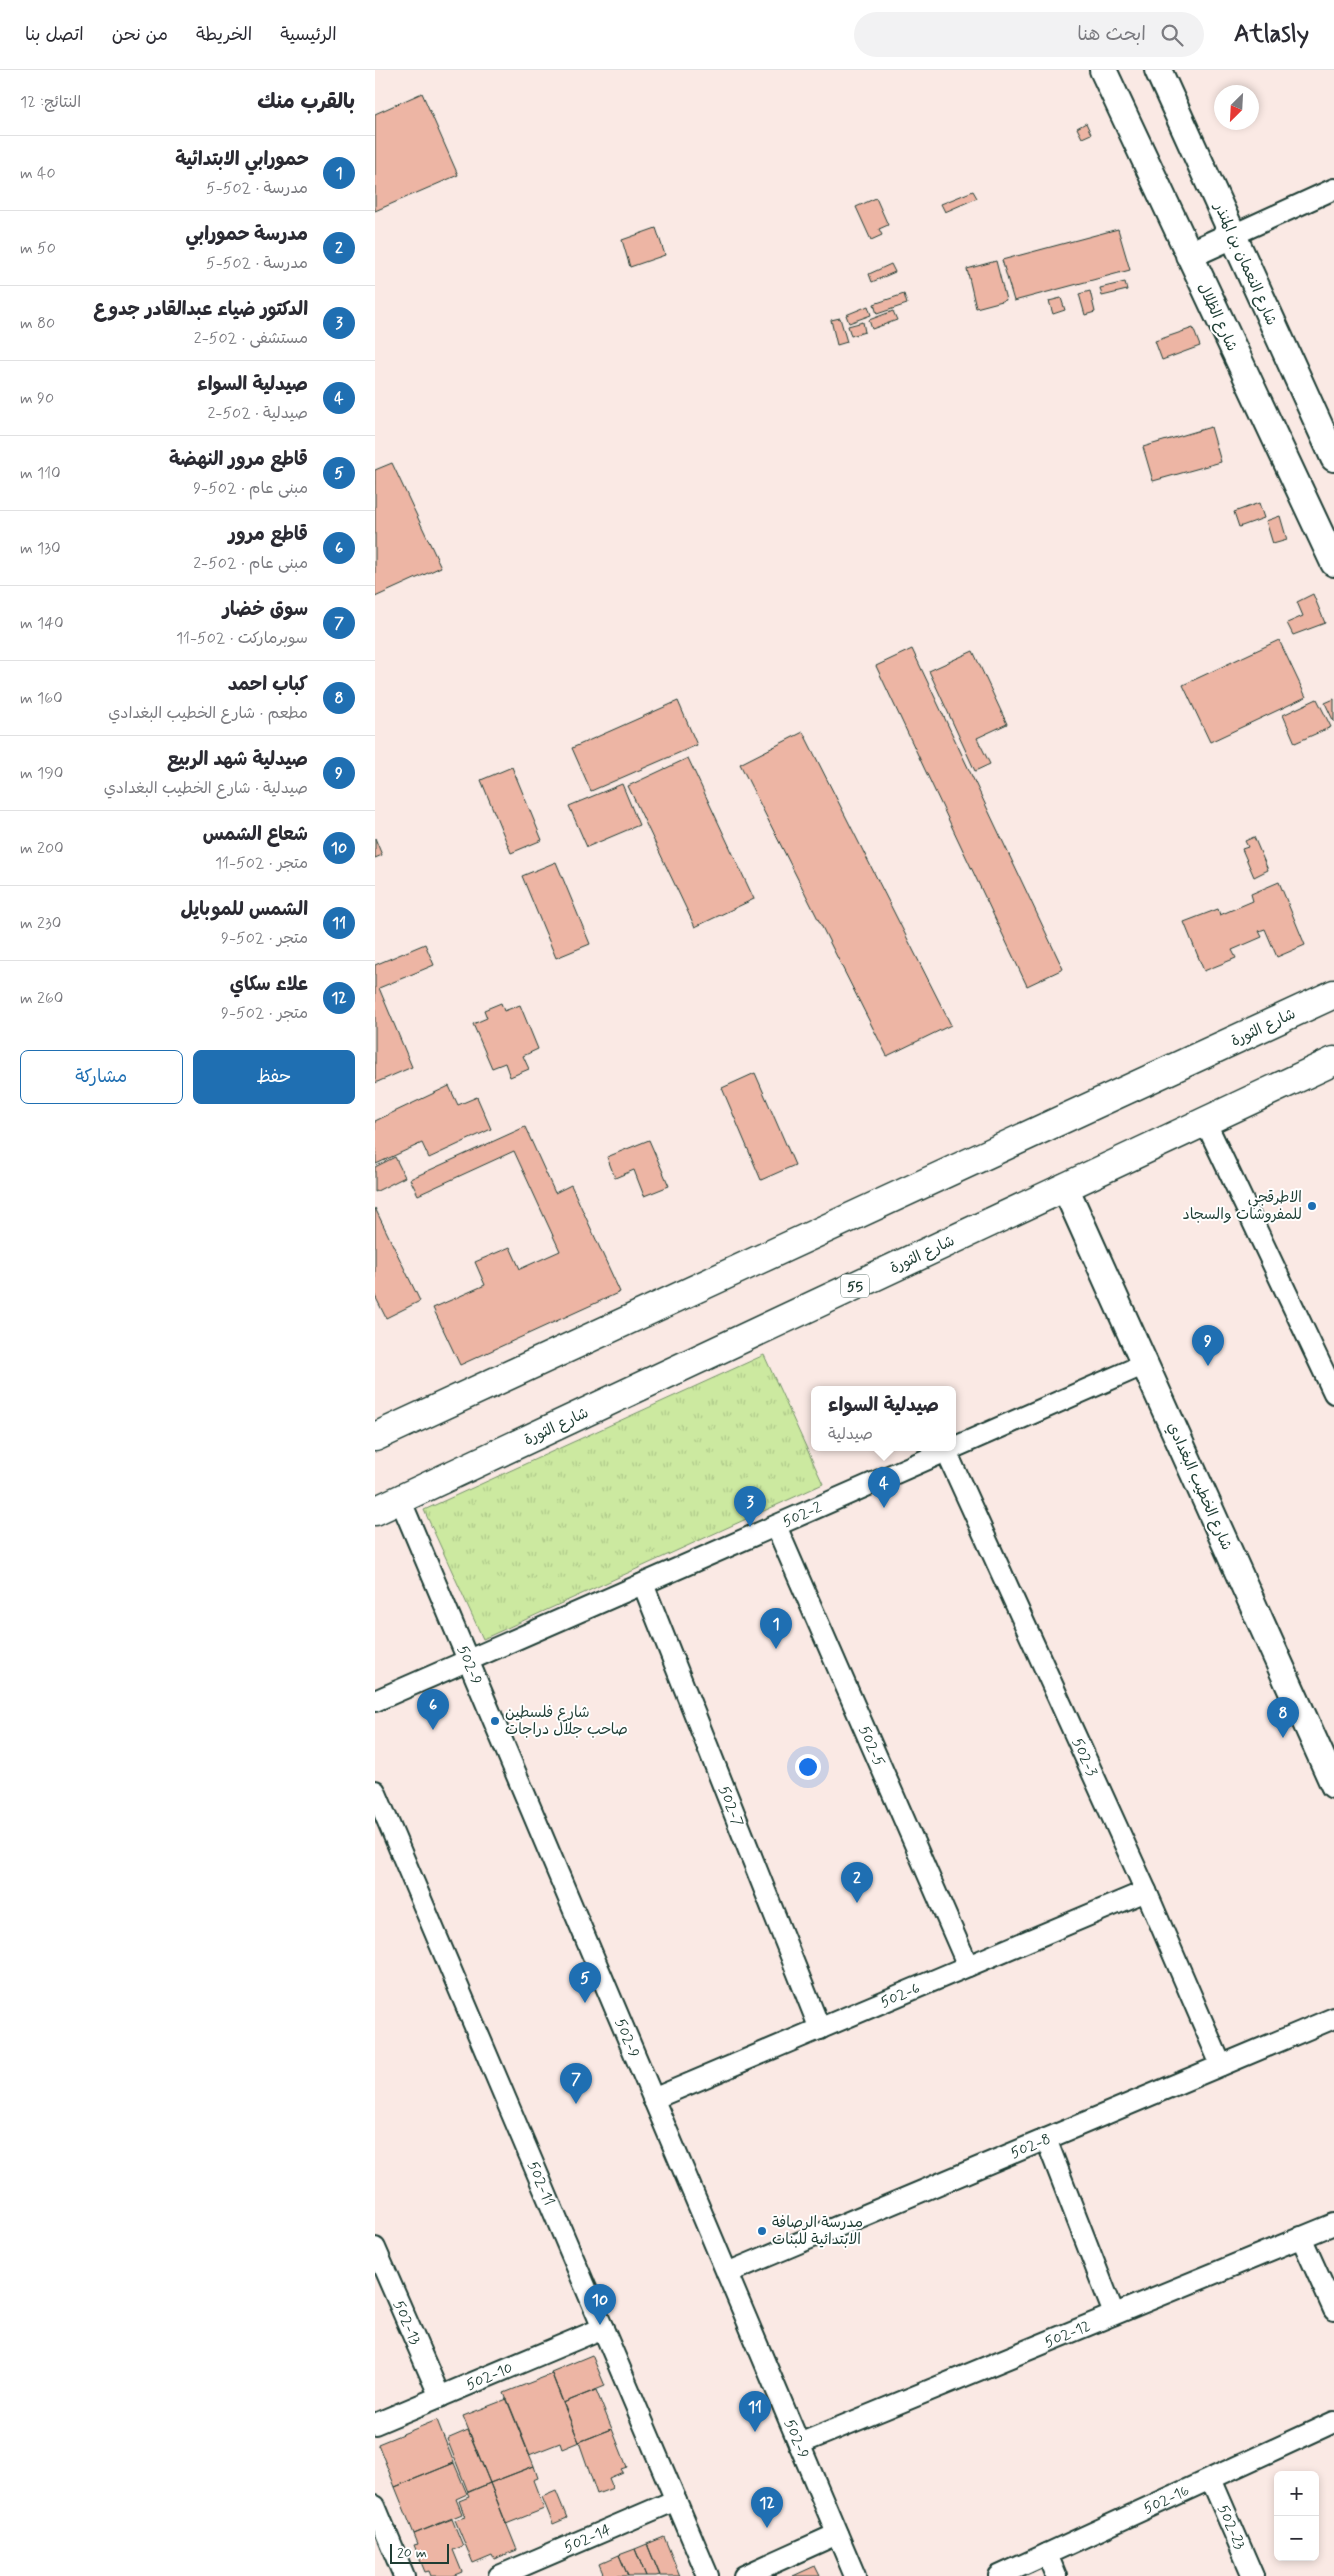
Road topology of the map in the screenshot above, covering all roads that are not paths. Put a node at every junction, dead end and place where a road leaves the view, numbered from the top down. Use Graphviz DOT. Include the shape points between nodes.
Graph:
graph roads {
  1 [pos="1103,70"];
  2 [pos="1158,70"];
  3 [pos="1334,189"];
  4 [pos="1233,236"];
  5 [pos="1189,255"];
  6 [pos="1334,458"];
  7 [pos="1334,563"];
  8 [pos="1334,994"];
  9 [pos="1333,1063"];
  10 [pos="1205,1121"];
  11 [pos="1065,1187"];
  12 [pos="1145,1364"];
  13 [pos="1334,1393"];
  14 [pos="375,1437"];
  15 [pos="956,1447"];
  16 [pos="946,1451"];
  17 [pos="400,1499"];
  18 [pos="375,1510"];
  19 [pos="776,1526"];
  20 [pos="643,1584"];
  21 [pos="468,1660"];
  22 [pos="375,1701"];
  23 [pos="1334,1785"];
  24 [pos="375,1791"];
  25 [pos="1146,1892"];
  26 [pos="968,1966"];
  27 [pos="1334,2018"];
  28 [pos="820,2029"];
  29 [pos="1221,2065"];
  30 [pos="653,2099"];
  31 [pos="1046,2139"];
  32 [pos="1334,2224"];
  33 [pos="1301,2237"];
  34 [pos="375,2248"];
  35 [pos="727,2273"];
  36 [pos="1334,2310"];
  37 [pos="1114,2314"];
  38 [pos="603,2328"];
  39 [pos="440,2397"];
  40 [pos="1334,2422"];
  41 [pos="375,2424"];
  42 [pos="799,2444"];
  43 [pos="1211,2478"];
  44 [pos="676,2500"];
  45 [pos="375,2506"];
  46 [pos="837,2534"];
  47 [pos="1047,2554"];
  48 [pos="506,2575"];
  49 [pos="404,2576"];
  50 [pos="708,2576"];
  51 [pos="744,2576"];
  52 [pos="855,2576"];
  53 [pos="999,2576"];
  54 [pos="1056,2576"];
  55 [pos="1253,2576"];
  1 -- 5 [label="street, شارع الظلال"];
  2 -- 4 [label="street, شارع النعمان بن المنذر"];
  3 -- 4 [label="street"];
  4 -- 5 [label="street"];
  4 -- 6 [label="street, شارع النعمان بن المنذر"];
  5 -- 7 [label="street, شارع الظلال"];
  8 -- 14 [label="main road, شارع الثورة"];
  9 -- 10 [label="main road, شارع الثورة / 55"];
  10 -- 11 [label="main road, شارع الثورة / 55"];
  10 -- 13 [label="street"];
  11 -- 12 [label="street, شارع الخطيب البغدادي"];
  11 -- 17 [label="main road, شارع الثورة / 55"];
  12 -- 15 [label="street, 502-2"];
  12 -- 23 [label="street, شارع الخطيب البغدادي"];
  16 -- 19 [label="street, 502-2"];
  16 -- 25 [label="street, 502-3"];
  17 -- 18 [label="main road, شارع الثورة / 55"];
  17 -- 21 [label="street, 502-9"];
  19 -- 20 [label="street, 502-2"];
  19 -- 26 [label="street, 502-5"];
  20 -- 21 [label="street, 502-2"];
  20 -- 28 [label="street, 502-7"];
  21 -- 22 [label="street, 502-2"];
  21 -- 30 [label="street, 502-9"];
  24 -- 38 [label="street, 502-11"];
  25 -- 26 [label="street, 502-6"];
  25 -- 29 [label="street, 502-3"];
  26 -- 28 [label="street, 502-6"];
  27 -- 29 [label="street, 502-8"];
  28 -- 30 [label="street, 502-6"];
  29 -- 31 [label="street, 502-8"];
  30 -- 35 [label="street, 502-9"];
  31 -- 35 [label="street, 502-8"];
  31 -- 37 [label="street"];
  32 -- 33 [label="street, 502-12"];
  33 -- 36 [label="street"];
  33 -- 37 [label="street, 502-12"];
  34 -- 39 [label="street, 502-13"];
  35 -- 42 [label="street, 502-9"];
  37 -- 42 [label="street, 502-12"];
  38 -- 39 [label="street, 502-10"];
  38 -- 44 [label="street, 502-11"];
  39 -- 41 [label="street, 502-10"];
  40 -- 43 [label="street, 502-16"];
  42 -- 46 [label="street, 502-9"];
  43 -- 47 [label="street, 502-16"];
  43 -- 55 [label="street, 502-23"];
  44 -- 48 [label="street, 502-14"];
  44 -- 50 [label="street, 502-11"];
  45 -- 49 [label="street"];
  46 -- 51 [label="street"];
  46 -- 52 [label="street, 502-9"];
  47 -- 53 [label="street, 502-16"];
  47 -- 54 [label="street"];
}
